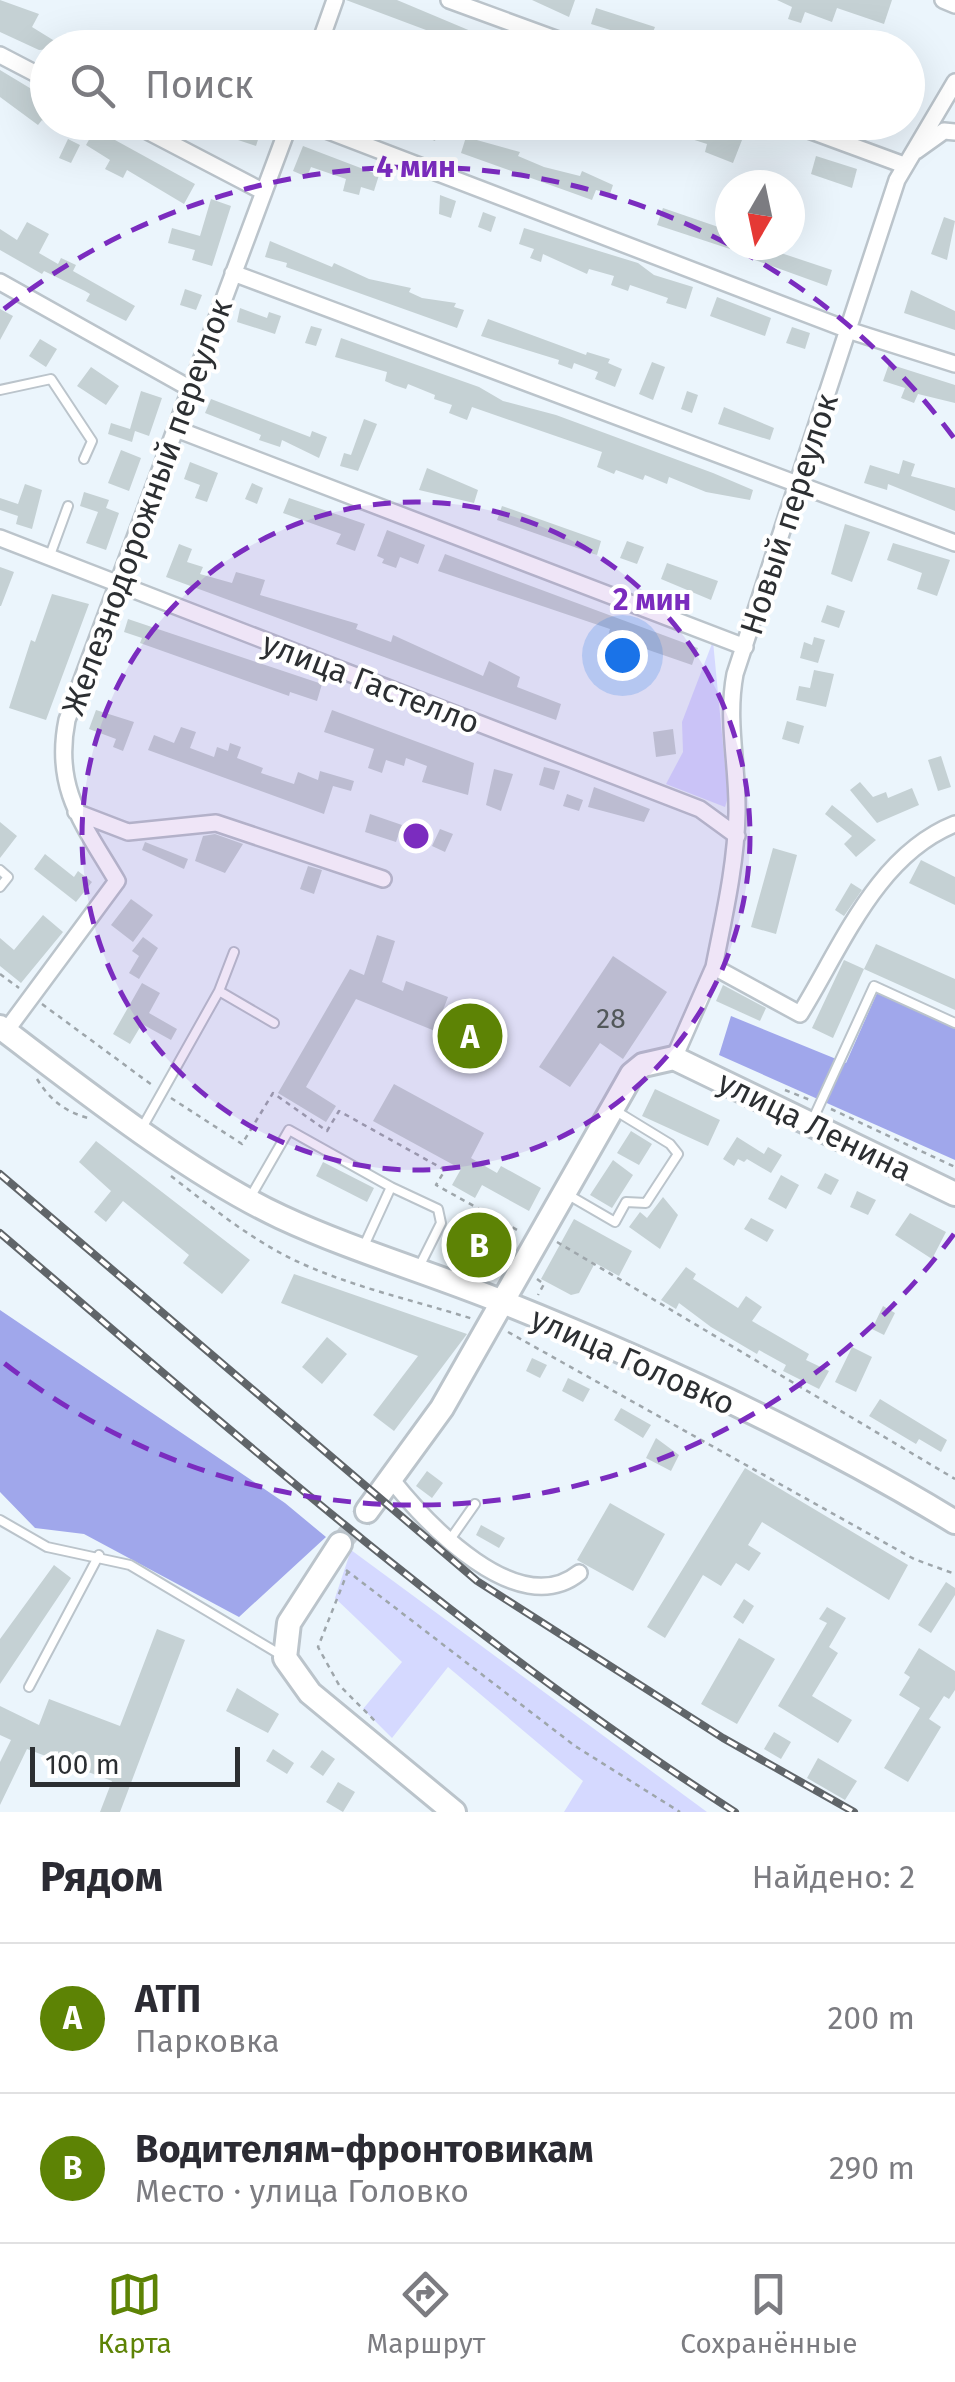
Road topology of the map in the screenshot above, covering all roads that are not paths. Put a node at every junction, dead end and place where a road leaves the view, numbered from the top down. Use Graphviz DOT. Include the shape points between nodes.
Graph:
graph roads {
  1 [pos="335,0"];
  2 [pos="448,0"];
  3 [pos="942,0"];
  4 [pos="955,4"];
  5 [pos="324,30"];
  6 [pos="530,30"];
  7 [pos="0,55"];
  8 [pos="30,71"];
  9 [pos="955,82"];
  10 [pos="925,131"];
  11 [pos="955,132"];
  12 [pos="164,140"];
  13 [pos="283,140"];
  14 [pos="352,140"];
  15 [pos="844,140"];
  16 [pos="919,140"];
  17 [pos="907,160"];
  18 [pos="264,192"];
  19 [pos="233,274"];
  20 [pos="0,282"];
  21 [pos="851,331"];
  22 [pos="955,364"];
  23 [pos="191,389"];
  24 [pos="0,390"];
  25 [pos="176,429"];
  26 [pos="84,459"];
  27 [pos="796,486"];
  28 [pos="68,506"];
  29 [pos="0,538"];
  30 [pos="955,543"];
  31 [pos="49,558"];
  32 [pos="120,588"];
  33 [pos="745,647"];
  34 [pos="76,812"];
  35 [pos="955,824"];
  36 [pos="933,833"];
  37 [pos="737,836"];
  38 [pos="955,838"];
  39 [pos="0,870"];
  40 [pos="382,879"];
  41 [pos="0,887"];
  42 [pos="234,952"];
  43 [pos="714,967"];
  44 [pos="219,991"];
  45 [pos="955,1022"];
  46 [pos="274,1023"];
  47 [pos="3,1029"];
  48 [pos="674,1058"];
  49 [pos="612,1109"];
  50 [pos="812,1123"];
  51 [pos="142,1128"];
  52 [pos="392,1188"];
  53 [pos="563,1192"];
  54 [pos="955,1194"];
  55 [pos="249,1200"];
  56 [pos="363,1248"];
  57 [pos="418,1269"];
  58 [pos="501,1301"];
  59 [pos="391,1478"];
  60 [pos="475,1504"];
  61 [pos="366,1511"];
  62 [pos="0,1520"];
  63 [pos="955,1522"];
  64 [pos="448,1543"];
  65 [pos="99,1555"];
  66 [pos="342,1558"];
  67 [pos="580,1573"];
  68 [pos="285,1658"];
  69 [pos="29,1686"];
  70 [pos="455,1812"];
  1 -- 5 [label="street"];
  2 -- 6 [label="street"];
  3 -- 4 [label="street"];
  7 -- 8 [label="street"];
  9 -- 10 [label="street, Новый переулок"];
  11 -- 17 [label="street" via="944,132"];
  12 -- 18 [label="street"];
  13 -- 18 [label="street, Железнодорожный переулок"];
  14 -- 21 [label="street"];
  15 -- 17 [label="street"];
  16 -- 17 [label="street, Новый переулок"];
  17 -- 21 [label="street, Новый переулок"];
  18 -- 19 [label="street, Железнодорожный переулок"];
  19 -- 23 [label="street, Железнодорожный переулок"];
  19 -- 27 [label="street"];
  20 -- 23 [label="street"];
  21 -- 22 [label="street"];
  21 -- 27 [label="street, Новый переулок"];
  23 -- 25 [label="street, Железнодорожный переулок"];
  24 -- 26 [label="lane" via="52,379 92,441"];
  25 -- 32 [label="street, Железнодорожный переулок"];
  25 -- 33 [label="street"];
  27 -- 30 [label="street"];
  27 -- 33 [label="street, Новый переулок"];
  28 -- 31 [label="lane"];
  29 -- 31 [label="street, улица Гастелло"];
  31 -- 32 [label="street, улица Гастелло"];
  32 -- 34 [label="street, Железнодорожный переулок" via="66,720 62,769"];
  32 -- 37 [label="street, улица Гастелло" via="700,809"];
  33 -- 37 [label="street, Новый переулок" via="730,715"];
  34 -- 40 [label="street" via="128,832 216,823"];
  34 -- 47 [label="street, Железнодорожный переулок" via="118,882"];
  35 -- 36 [label="street"];
  36 -- 38 [label="street"];
  36 -- 43 [label="street" via="894,863 800,1014"];
  37 -- 43 [label="street, Новый переулок"];
  39 -- 41 [label="lane" via="8,876"];
  42 -- 44 [label="lane"];
  43 -- 48 [label="street, Новый переулок"];
  44 -- 46 [label="lane"];
  44 -- 51 [label="lane"];
  45 -- 50 [label="lane" via="874,986"];
  47 -- 51 [label="main road, улица Головко"];
  48 -- 49 [label="main road" via="632,1074"];
  48 -- 50 [label="main road, улица Ленина"];
  49 -- 53 [label="main road"];
  49 -- 53 [label="lane" via="670,1144 678,1154 675,1164 646,1204 626,1202 615,1222"];
  50 -- 54 [label="main road, улица Ленина"];
  51 -- 55 [label="main road, улица Головко"];
  52 -- 55 [label="lane" via="289,1130"];
  52 -- 56 [label="lane"];
  52 -- 57 [label="lane" via="438,1209 440,1223"];
  53 -- 58 [label="main road"];
  55 -- 56 [label="main road, улица Головко"];
  56 -- 57 [label="main road, улица Головко"];
  57 -- 58 [label="main road, улица Головко"];
  58 -- 59 [label="main road" via="442,1408"];
  58 -- 63 [label="main road, улица Головко" via="810,1442"];
  59 -- 61 [label="main road"];
  59 -- 64 [label="street"];
  60 -- 64 [label="lane"];
  62 -- 65 [label="lane" via="47,1547"];
  64 -- 67 [label="street" via="524,1584 547,1588"];
  65 -- 68 [label="lane" via="130,1564"];
  65 -- 69 [label="lane"];
  66 -- 68 [label="main road" via="288,1623"];
  68 -- 70 [label="main road" via="310,1694"];
}
